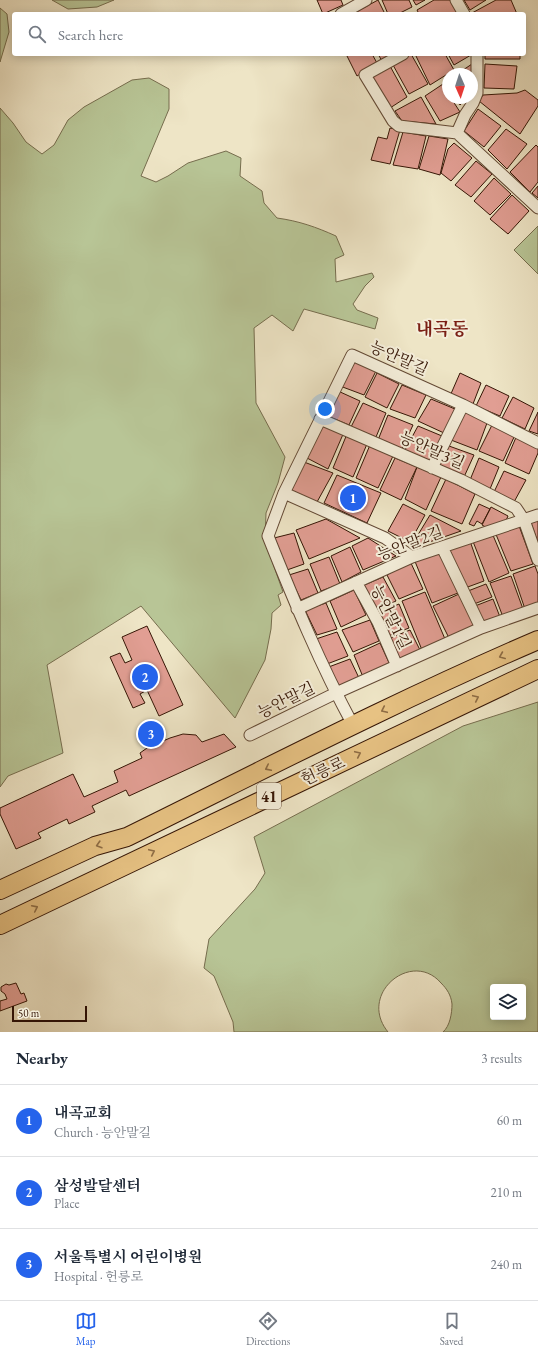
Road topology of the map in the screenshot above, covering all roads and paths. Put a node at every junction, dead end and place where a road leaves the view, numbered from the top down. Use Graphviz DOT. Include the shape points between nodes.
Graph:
graph roads {
  1 [pos="366,0"];
  2 [pos="456,0"];
  3 [pos="345,12"];
  4 [pos="463,12"];
  5 [pos="398,56"];
  6 [pos="477,56"];
  7 [pos="458,133"];
  8 [pos="538,208"];
  9 [pos="463,405"];
  10 [pos="320,419"];
  11 [pos="538,443"];
  12 [pos="432,468"];
  13 [pos="284,493"];
  14 [pos="538,515"];
  15 [pos="524,520"];
  16 [pos="442,547"];
  17 [pos="412,557"];
  18 [pos="538,560"];
  19 [pos="356,582"];
  20 [pos="538,608"];
  21 [pos="297,610"];
  22 [pos="481,628"];
  23 [pos="538,640"];
  24 [pos="397,666"];
  25 [pos="538,669"];
  26 [pos="336,693"];
  27 [pos="353,725"];
  28 [pos="250,735"];
  29 [pos="0,890"];
  30 [pos="0,925"];
  1 -- 3 [label="street"];
  2 -- 4 [label="street"];
  5 -- 7 [label="street" via="365,75 393,121 399,126"];
  6 -- 7 [label="street" via="478,93"];
  7 -- 8 [label="street"];
  9 -- 10 [label="street, 능안말길" via="352,355"];
  9 -- 11 [label="street, 능안말길"];
  9 -- 12 [label="street"];
  10 -- 12 [label="street, 능안말3길"];
  10 -- 13 [label="street, 능안말길"];
  12 -- 15 [label="street, 능안말3길" via="516,508"];
  13 -- 17 [label="street" via="385,538"];
  13 -- 21 [label="street, 능안말길" via="268,536"];
  14 -- 15 [label="street, 능안말2길"];
  15 -- 16 [label="street, 능안말2길"];
  15 -- 18 [label="street"];
  16 -- 17 [label="street, 능안말2길"];
  16 -- 22 [label="street"];
  17 -- 19 [label="street, 능안말2길"];
  19 -- 21 [label="street, 능안말2길"];
  19 -- 24 [label="street, 능안말1길" via="378,622"];
  20 -- 22 [label="street, 능안말1길"];
  21 -- 26 [label="street, 능안말길"];
  22 -- 24 [label="street, 능안말1길"];
  23 -- 27 [label="main road, 헌릉로 / 41, one-way"];
  24 -- 26 [label="street, 능안말1길"];
  30 -- 25 [label="main road, 헌릉로 / 41, one-way"];
  26 -- 27 [label="street, 능안말길"];
  26 -- 28 [label="street, 능안말길"];
  27 -- 29 [label="main road, 헌릉로 / 41, one-way" via="127,837 95,846"];
}
